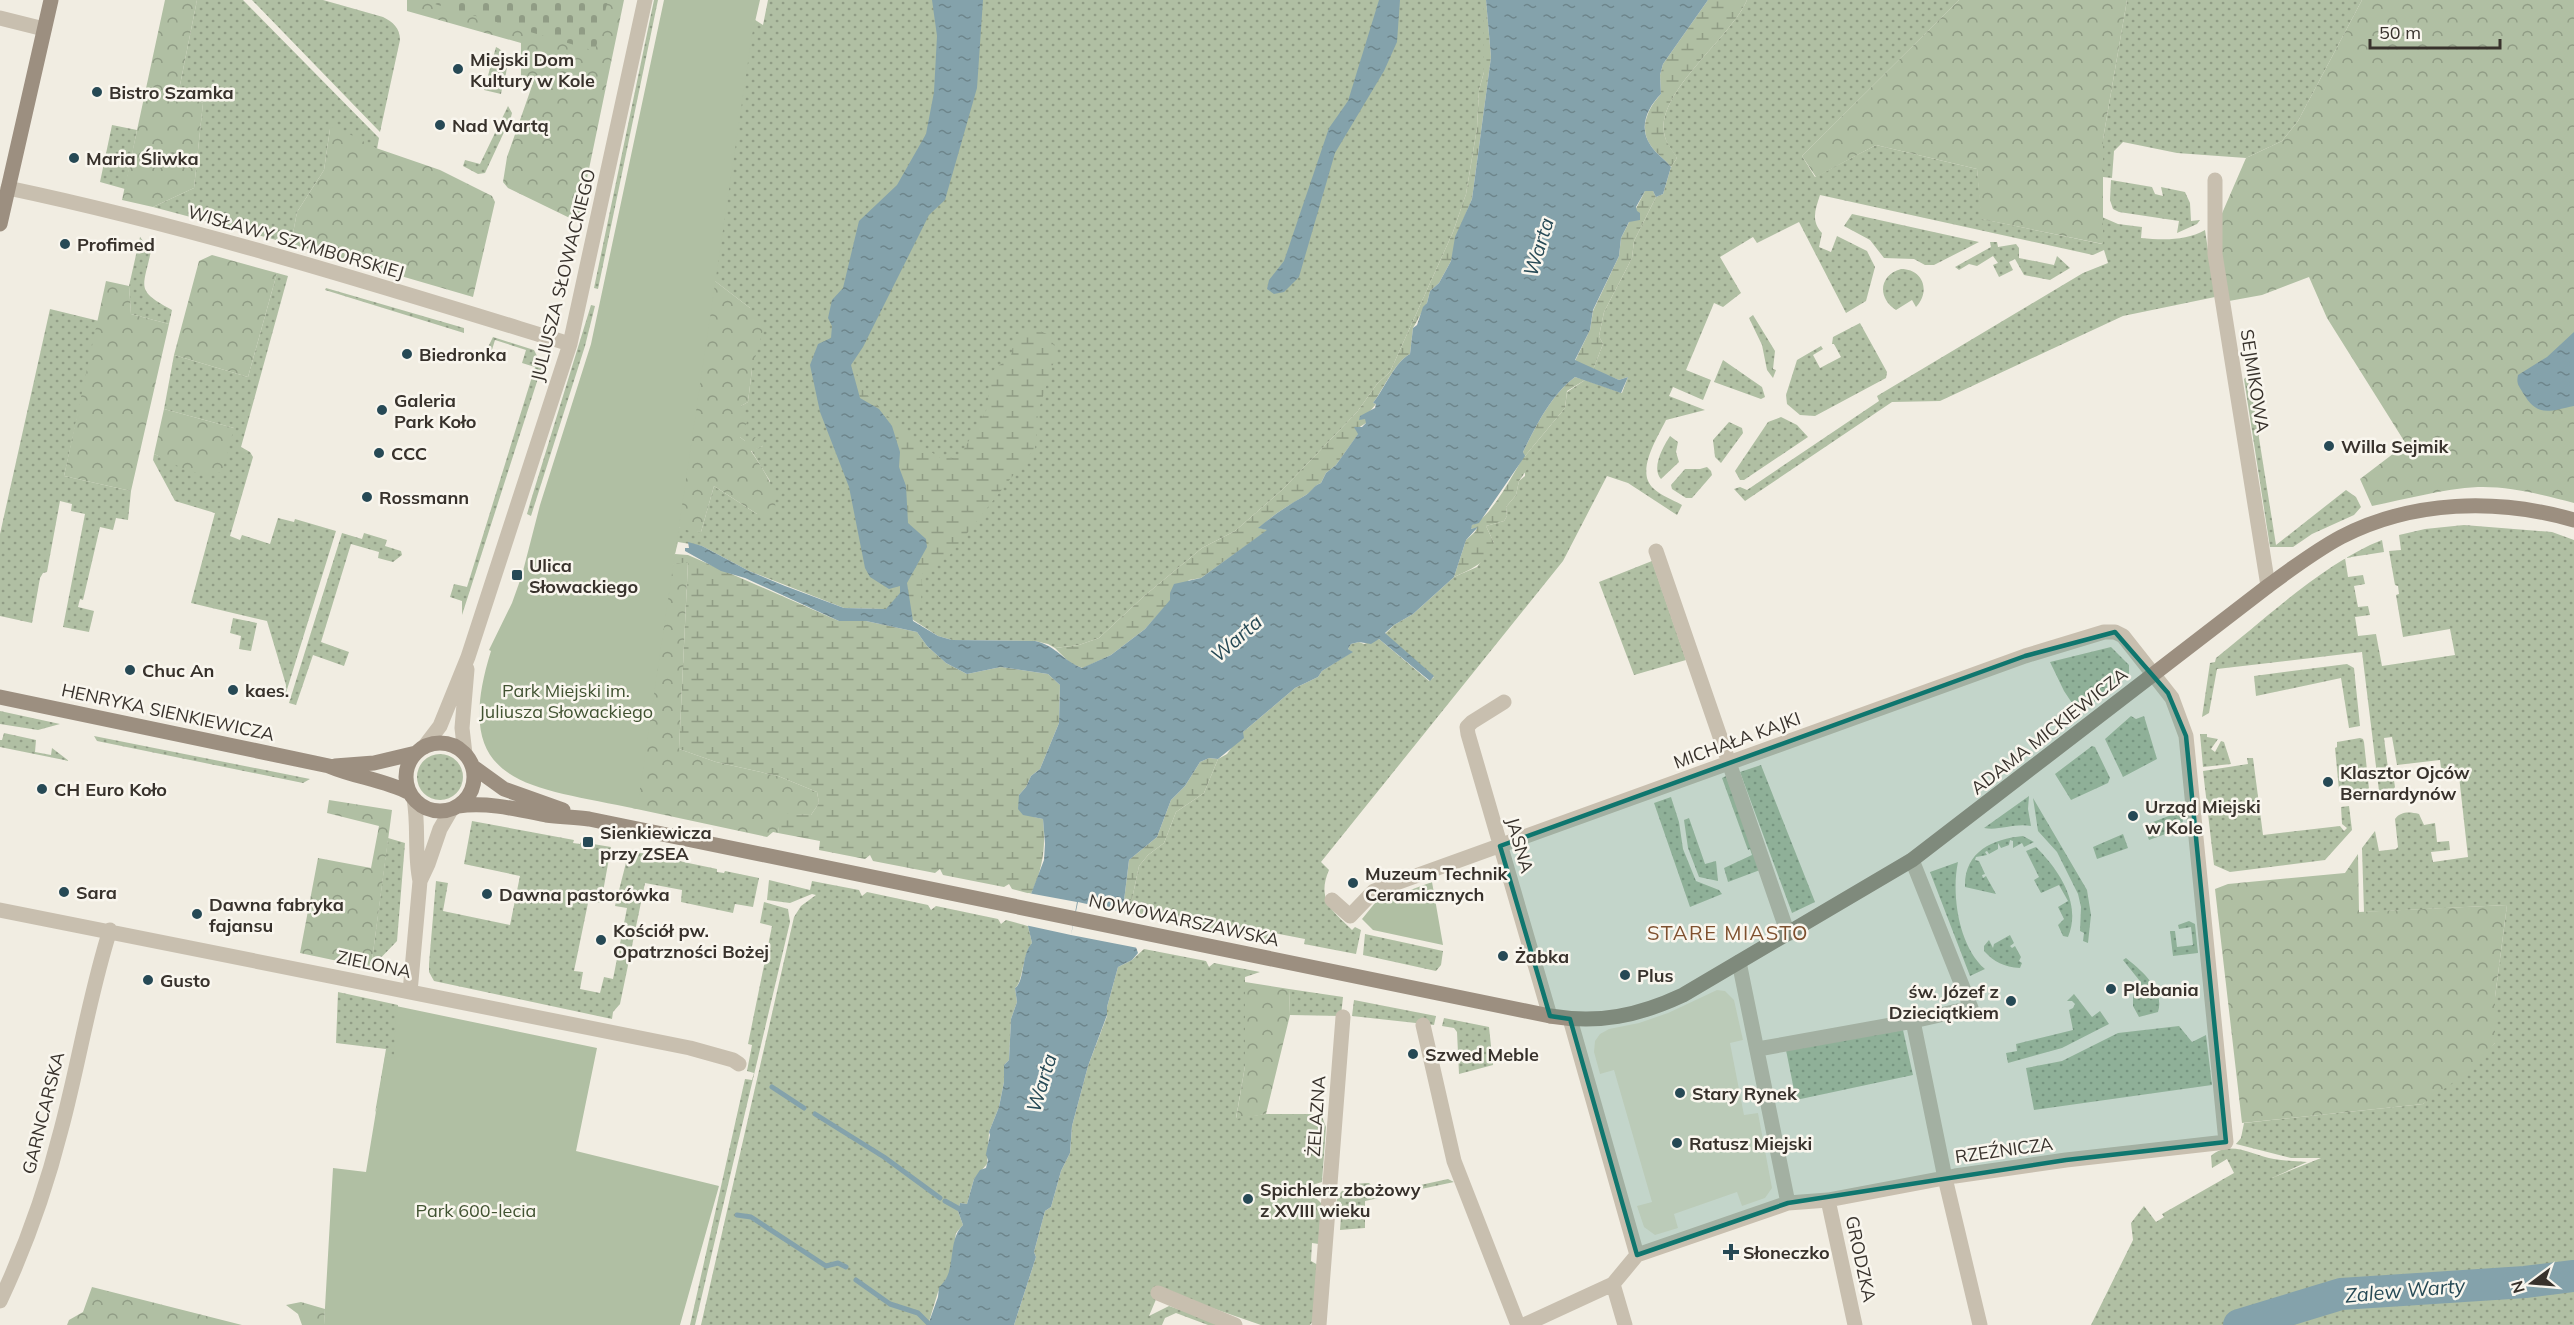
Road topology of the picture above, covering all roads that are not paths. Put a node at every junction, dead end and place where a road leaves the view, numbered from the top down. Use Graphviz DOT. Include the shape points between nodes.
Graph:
graph roads {
  1 [pos="51,0"];
  2 [pos="645,0"];
  3 [pos="0,18"];
  4 [pos="44,29"];
  5 [pos="2215,180"];
  6 [pos="8,188"];
  7 [pos="0,224"];
  8 [pos="570,344"];
  9 [pos="2574,520"];
  10 [pos="1656,551"];
  11 [pos="2268,586"];
  12 [pos="468,657"];
  13 [pos="2154,674"];
  14 [pos="0,697"];
  15 [pos="1504,702"];
  16 [pos="420,750"];
  17 [pos="468,760"];
  18 [pos="1728,764"];
  19 [pos="328,766"];
  20 [pos="412,796"];
  21 [pos="454,808"];
  22 [pos="589,819"];
  23 [pos="1500,846"];
  24 [pos="1912,860"];
  25 [pos="420,880"];
  26 [pos="1332,900"];
  27 [pos="0,910"];
  28 [pos="110,930"];
  29 [pos="1788,934"];
  30 [pos="1739,962"];
  31 [pos="410,992"];
  32 [pos="1550,1016"];
  33 [pos="1343,1017"];
  34 [pos="1570,1019"];
  35 [pos="1913,1021"];
  36 [pos="1423,1025"];
  37 [pos="1758,1049"];
  38 [pos="739,1064"];
  39 [pos="2226,1142"];
  40 [pos="1946,1178"];
  41 [pos="1828,1200"];
  42 [pos="1788,1203"];
  43 [pos="1638,1255"];
  44 [pos="1613,1284"];
  45 [pos="1158,1293"];
  46 [pos="0,1301"];
  47 [pos="1236,1325"];
  48 [pos="1319,1325"];
  49 [pos="1518,1325"];
  50 [pos="1524,1325"];
  51 [pos="1625,1325"];
  52 [pos="1856,1325"];
  53 [pos="1980,1325"];
  1 -- 4 [label="street"];
  2 -- 8 [label="street, JULIUSZA SŁOWACKIEGO"];
  3 -- 4 [label="street"];
  4 -- 6 [label="street"];
  5 -- 11 [label="street, SEJMIKOWA" via="2215,254"];
  6 -- 7 [label="street"];
  6 -- 8 [label="street, WISŁAWY SZYMBORSKIEJ" via="274,254"];
  8 -- 12 [label="street, JULIUSZA SŁOWACKIEGO"];
  9 -- 11 [label="street, ADAMA MICKIEWICZA" via="2497,506 2410,512 2338,538"];
  10 -- 18 [label="street"];
  11 -- 13 [label="street, ADAMA MICKIEWICZA"];
  12 -- 16 [label="street, JULIUSZA SŁOWACKIEGO" via="440,726"];
  12 -- 17 [label="street, JULIUSZA SŁOWACKIEGO" via="462,728"];
  13 -- 18 [label="street, MICHAŁA KAJKI" via="2123,636 2104,632 2014,660"];
  13 -- 24 [label="street, ADAMA MICKIEWICZA"];
  13 -- 39 [label="street, MICHAŁA KAJKI" via="2172,698 2186,736"];
  14 -- 19 [label="street, HENRYKA SIENKIEWICZA"];
  15 -- 23 [label="street, JASNA" via="1467,727"];
  16 -- 17 [label="street" via="446,743"];
  16 -- 19 [label="street, HENRYKA SIENKIEWICZA" via="374,763"];
  16 -- 20 [label="street" via="407,768"];
  17 -- 21 [label="street" via="474,777 472,789"];
  17 -- 22 [label="street" via="504,789"];
  18 -- 23 [label="street, MICHAŁA KAJKI"];
  18 -- 29 [label="street"];
  19 -- 20 [label="street, HENRYKA SIENKIEWICZA" via="351,776 395,786"];
  20 -- 21 [label="street" via="427,809"];
  20 -- 25 [label="street" via="418,826 416,862"];
  21 -- 22 [label="street" via="480,804"];
  21 -- 25 [label="street" via="440,829"];
  22 -- 32 [label="street, NOWOWARSZAWSKA"];
  23 -- 26 [label="street, MICHAŁA KAJKI" via="1374,891 1350,916"];
  23 -- 32 [label="street, JASNA"];
  24 -- 29 [label="street, ADAMA MICKIEWICZA"];
  24 -- 35 [label="street" via="1971,1008"];
  25 -- 31 [label="street"];
  27 -- 28 [label="street, ZIELONA"];
  28 -- 31 [label="street, ZIELONA"];
  28 -- 46 [label="street, GARNCARSKA" via="47,1177"];
  29 -- 30 [label="street, ADAMA MICKIEWICZA"];
  30 -- 34 [label="street, ADAMA MICKIEWICZA" via="1683,995 1646,1010 1604,1019"];
  30 -- 37 [label="street"];
  31 -- 38 [label="street, ZIELONA" via="690,1048"];
  32 -- 34 [label="street, ADAMA MICKIEWICZA"];
  33 -- 48 [label="street, ŻELAZNA"];
  34 -- 43 [label="street"];
  35 -- 37 [label="street"];
  35 -- 40 [label="street"];
  36 -- 49 [label="street" via="1454,1161"];
  37 -- 42 [label="street"];
  39 -- 40 [label="street, RZEŹNICZA"];
  40 -- 41 [label="street, RZEŹNICZA"];
  40 -- 53 [label="street"];
  41 -- 42 [label="street, RZEŹNICZA"];
  41 -- 52 [label="street, GRODZKA"];
  42 -- 43 [label="street"];
  43 -- 44 [label="street"];
  44 -- 50 [label="street"];
  44 -- 51 [label="street"];
  45 -- 47 [label="street"];
}
